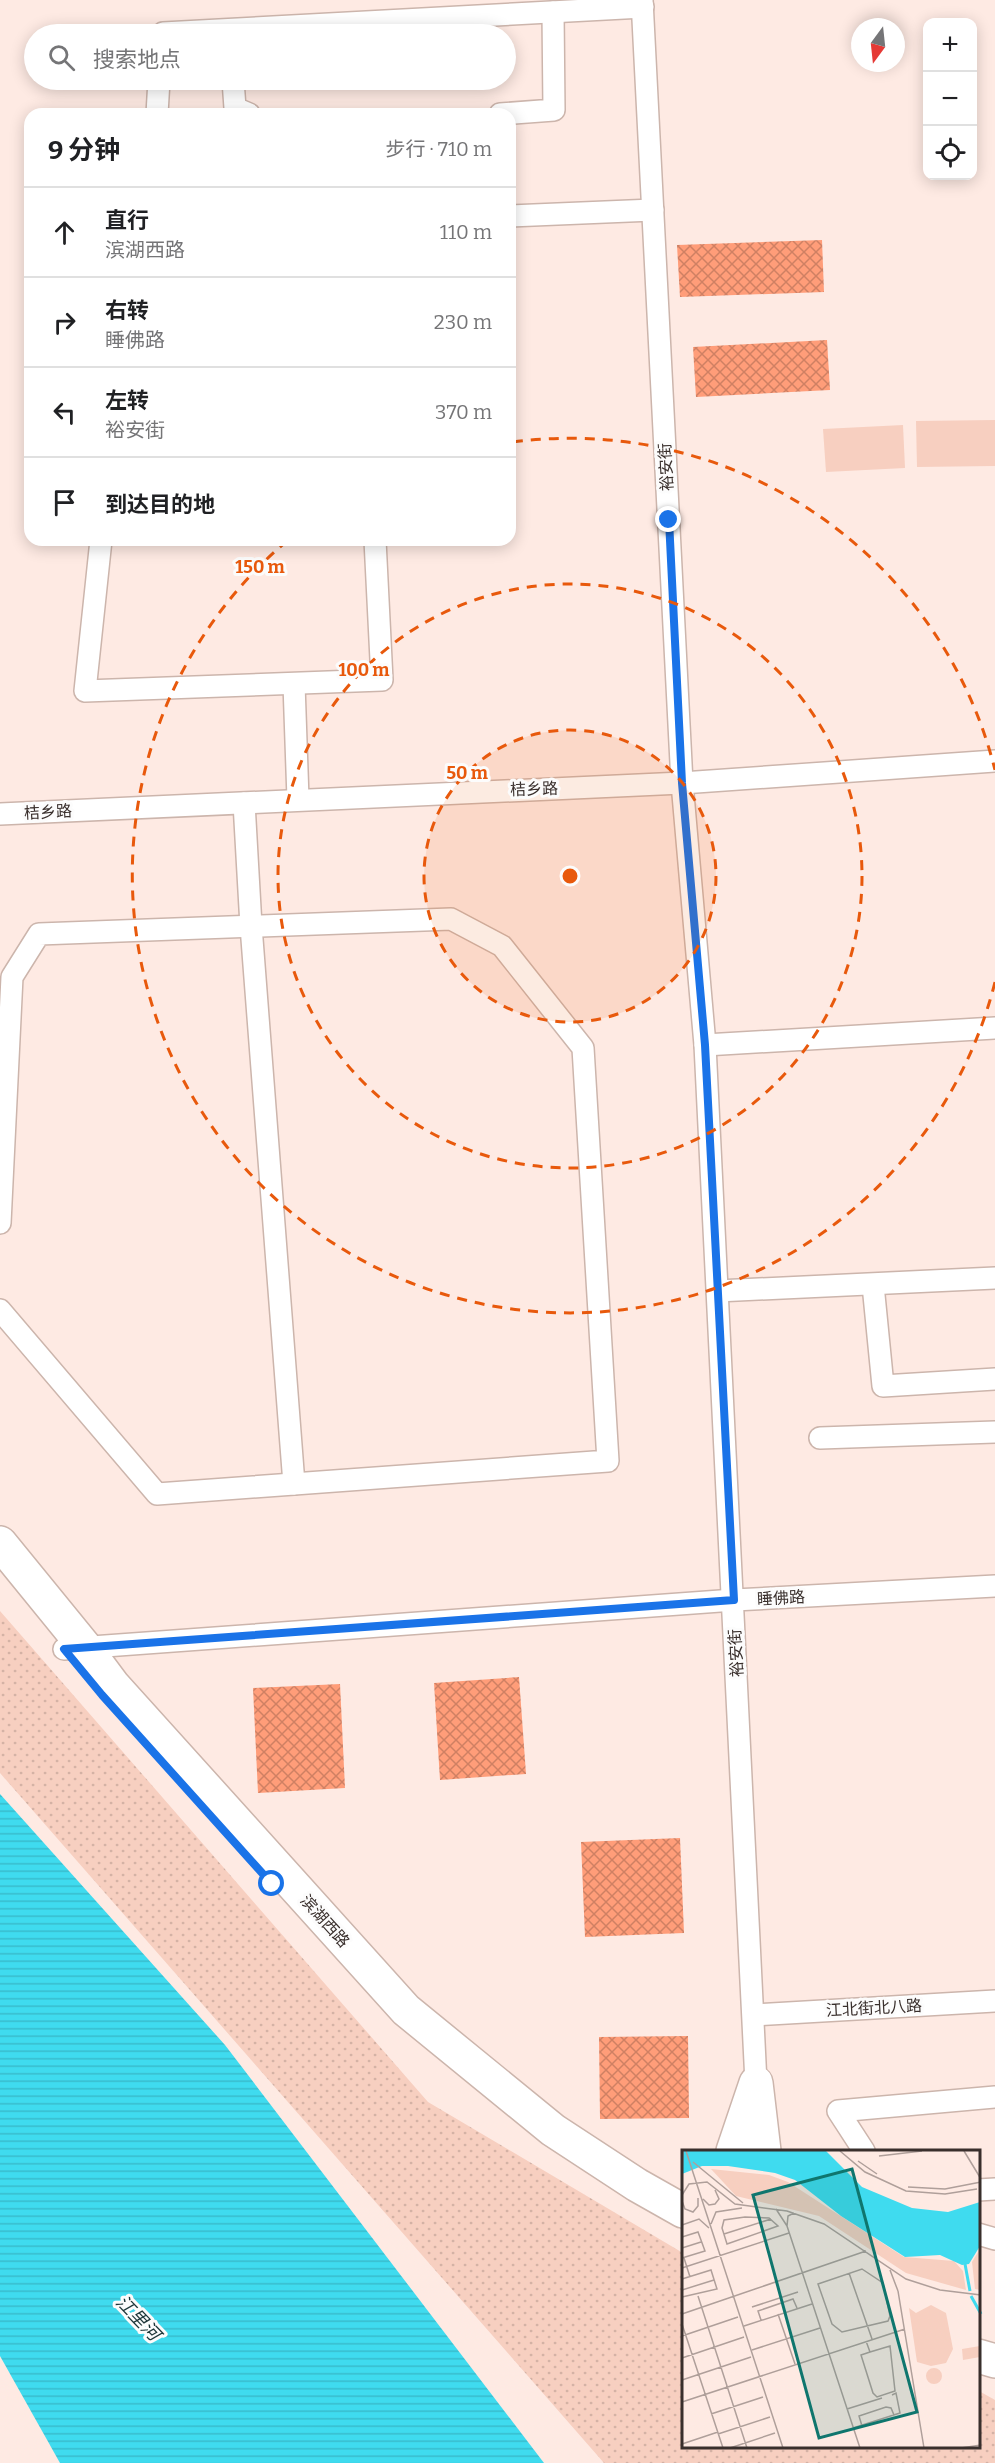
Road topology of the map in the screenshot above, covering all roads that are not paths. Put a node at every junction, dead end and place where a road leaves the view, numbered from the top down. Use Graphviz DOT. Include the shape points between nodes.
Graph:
graph roads {
  1 [pos="642,4"];
  2 [pos="553,12"];
  3 [pos="359,24"];
  4 [pos="158,90"];
  5 [pos="234,90"];
  6 [pos="157,108"];
  7 [pos="235,108"];
  8 [pos="516,113"];
  9 [pos="653,210"];
  10 [pos="516,216"];
  11 [pos="100,546"];
  12 [pos="375,546"];
  13 [pos="294,684"];
  14 [pos="995,761"];
  15 [pos="682,783"];
  16 [pos="298,799"];
  17 [pos="244,803"];
  18 [pos="0,814"];
  19 [pos="251,926"];
  20 [pos="995,1028"];
  21 [pos="705,1045"];
  22 [pos="0,1222"];
  23 [pos="995,1278"];
  24 [pos="873,1285"];
  25 [pos="717,1291"];
  26 [pos="0,1310"];
  27 [pos="995,1378"];
  28 [pos="995,1432"];
  29 [pos="820,1438"];
  30 [pos="294,1484"];
  31 [pos="0,1543"];
  32 [pos="0,1569"];
  33 [pos="995,1586"];
  34 [pos="734,1600"];
  35 [pos="74,1647"];
  36 [pos="995,2001"];
  37 [pos="754,2015"];
  38 [pos="756,2083"];
  39 [pos="995,2097"];
  40 [pos="733,2150"];
  41 [pos="764,2150"];
  42 [pos="863,2150"];
  43 [pos="637,2185"];
  44 [pos="995,2189"];
  45 [pos="682,2190"];
  46 [pos="980,2190"];
  47 [pos="682,2210"];
  48 [pos="682,2231"];
  49 [pos="980,2235"];
  50 [pos="995,2239"];
  51 [pos="980,2335"];
  52 [pos="995,2339"];
  53 [pos="980,2357"];
  54 [pos="995,2361"];
  1 -- 2 [label="street"];
  1 -- 9 [label="street, 裕安街"];
  2 -- 3 [label="street"];
  2 -- 8 [label="street" via="554,110"];
  4 -- 6 [label="street"];
  5 -- 7 [label="street"];
  9 -- 10 [label="street"];
  9 -- 15 [label="street, 裕安街"];
  11 -- 13 [label="street" via="85,691"];
  12 -- 13 [label="street" via="382,680"];
  13 -- 16 [label="street"];
  14 -- 15 [label="street, 桔乡路"];
  15 -- 16 [label="street, 桔乡路"];
  15 -- 21 [label="street, 裕安街"];
  16 -- 17 [label="street, 桔乡路"];
  17 -- 18 [label="street, 桔乡路"];
  17 -- 19 [label="street"];
  19 -- 22 [label="street" via="39,934 12,977"];
  19 -- 30 [label="street"];
  19 -- 30 [label="street" via="451,919 502,946 583,1048 608,1461"];
  20 -- 21 [label="street"];
  21 -- 25 [label="street, 裕安街"];
  23 -- 24 [label="street"];
  24 -- 25 [label="street"];
  24 -- 27 [label="street" via="883,1386"];
  25 -- 34 [label="street, 裕安街"];
  26 -- 30 [label="street" via="157,1494"];
  28 -- 29 [label="street"];
  31 -- 35 [label="main road, 滨湖西路"];
  32 -- 35 [label="main road, 滨湖西路"];
  33 -- 34 [label="street, 睡佛路"];
  34 -- 35 [label="street, 睡佛路"];
  34 -- 37 [label="street, 裕安街"];
  35 -- 43 [label="main road, 滨湖西路" via="113,1685 406,2010 553,2130"];
  35 -- 48 [label="main road, 滨湖西路" via="102,1695 395,2021 542,2141 625,2199"];
  36 -- 37 [label="street, 江北街北八路"];
  37 -- 38 [label="street, 裕安街"];
  38 -- 40 [label="main road"];
  38 -- 41 [label="main road"];
  39 -- 42 [label="street" via="838,2111"];
  43 -- 45 [label="main road"];
  43 -- 47 [label="main road, 滨湖西路"];
  44 -- 46 [label="street"];
  49 -- 50 [label="street"];
  51 -- 52 [label="main road"];
  53 -- 54 [label="main road"];
}
